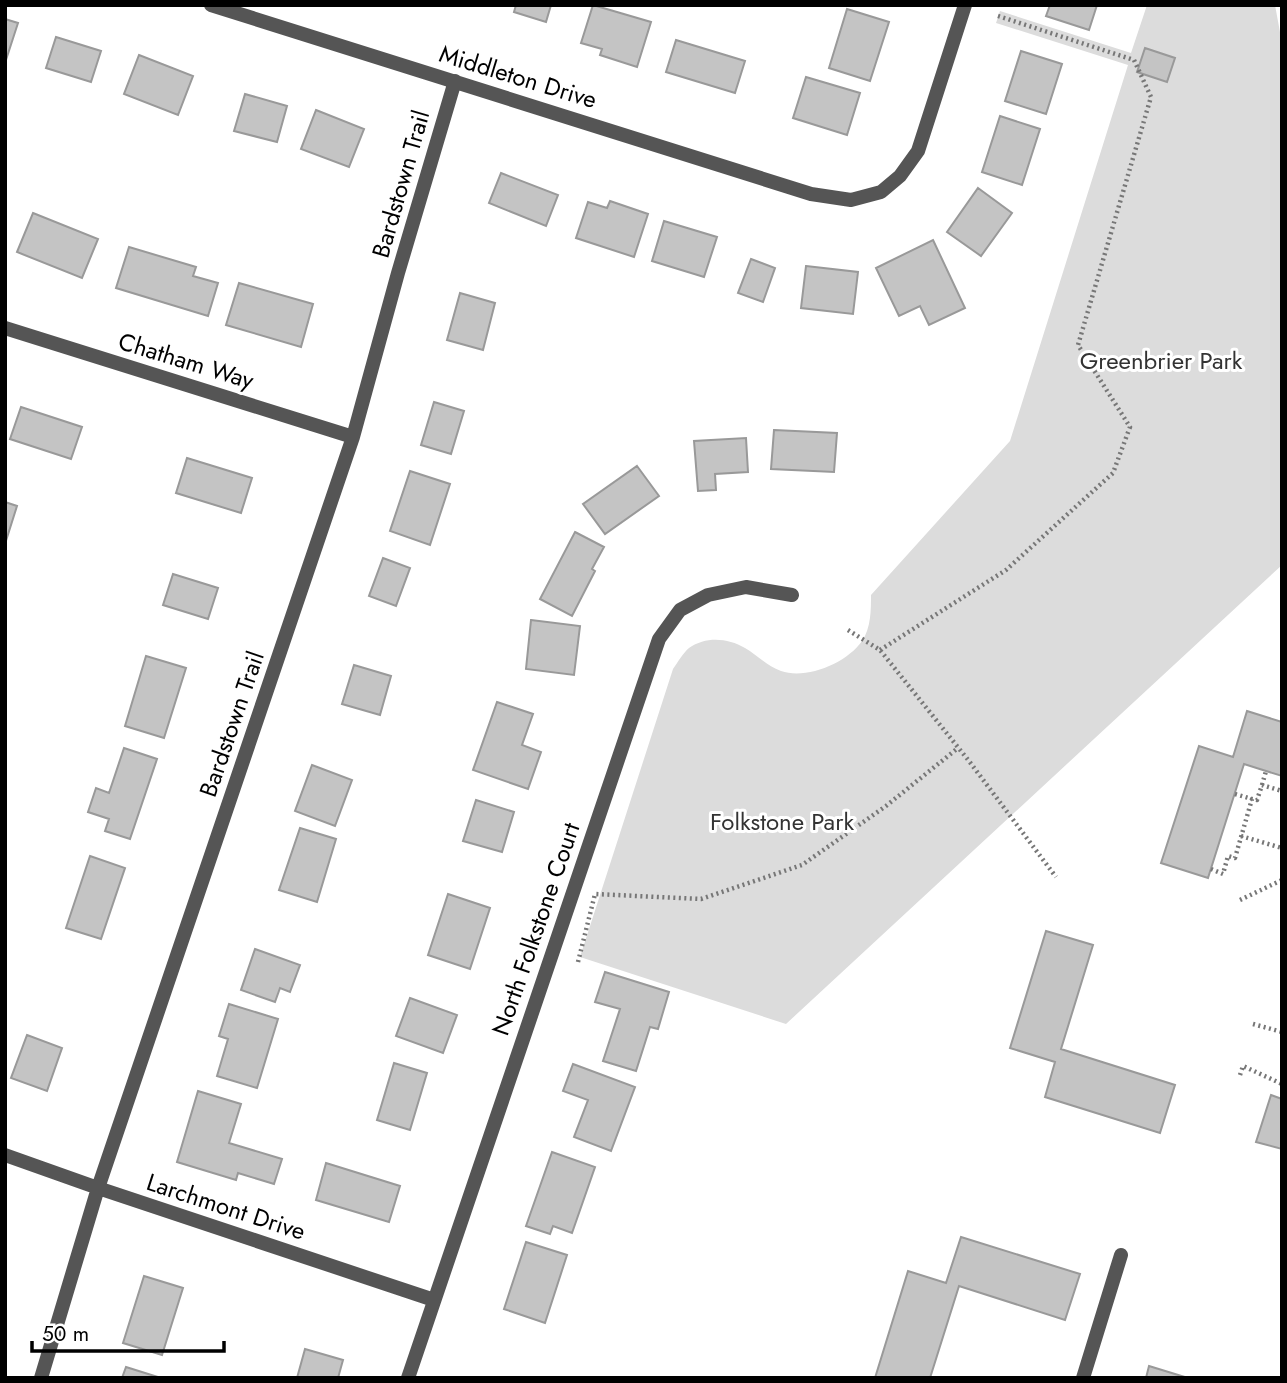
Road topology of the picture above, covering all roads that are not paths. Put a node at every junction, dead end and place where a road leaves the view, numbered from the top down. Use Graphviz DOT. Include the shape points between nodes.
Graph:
graph roads {
  1 [pos="211,5"];
  2 [pos="965,5"];
  3 [pos="455,81"];
  4 [pos="5,328"];
  5 [pos="354,437"];
  6 [pos="792,595"];
  7 [pos="5,1155"];
  8 [pos="98,1188"];
  9 [pos="1121,1255"];
  10 [pos="434,1300"];
  11 [pos="41,1378"];
  12 [pos="408,1378"];
  13 [pos="1083,1378"];
  1 -- 3 [label="street, Middleton Drive"];
  2 -- 3 [label="street, Middleton Drive" via="918,151 881,192 851,201 811,194"];
  3 -- 5 [label="street, Bardstown Trail"];
  4 -- 5 [label="street, Chatham Way"];
  5 -- 8 [label="street, Bardstown Trail"];
  6 -- 10 [label="street, North Folkstone Court" via="746,587 708,596 680,610 659,639"];
  7 -- 8 [label="street, Larchmont Drive"];
  8 -- 10 [label="street, Larchmont Drive"];
  8 -- 11 [label="street, Bardstown Trail"];
  9 -- 13 [label="street"];
  10 -- 12 [label="street, North Folkstone Court"];
}
